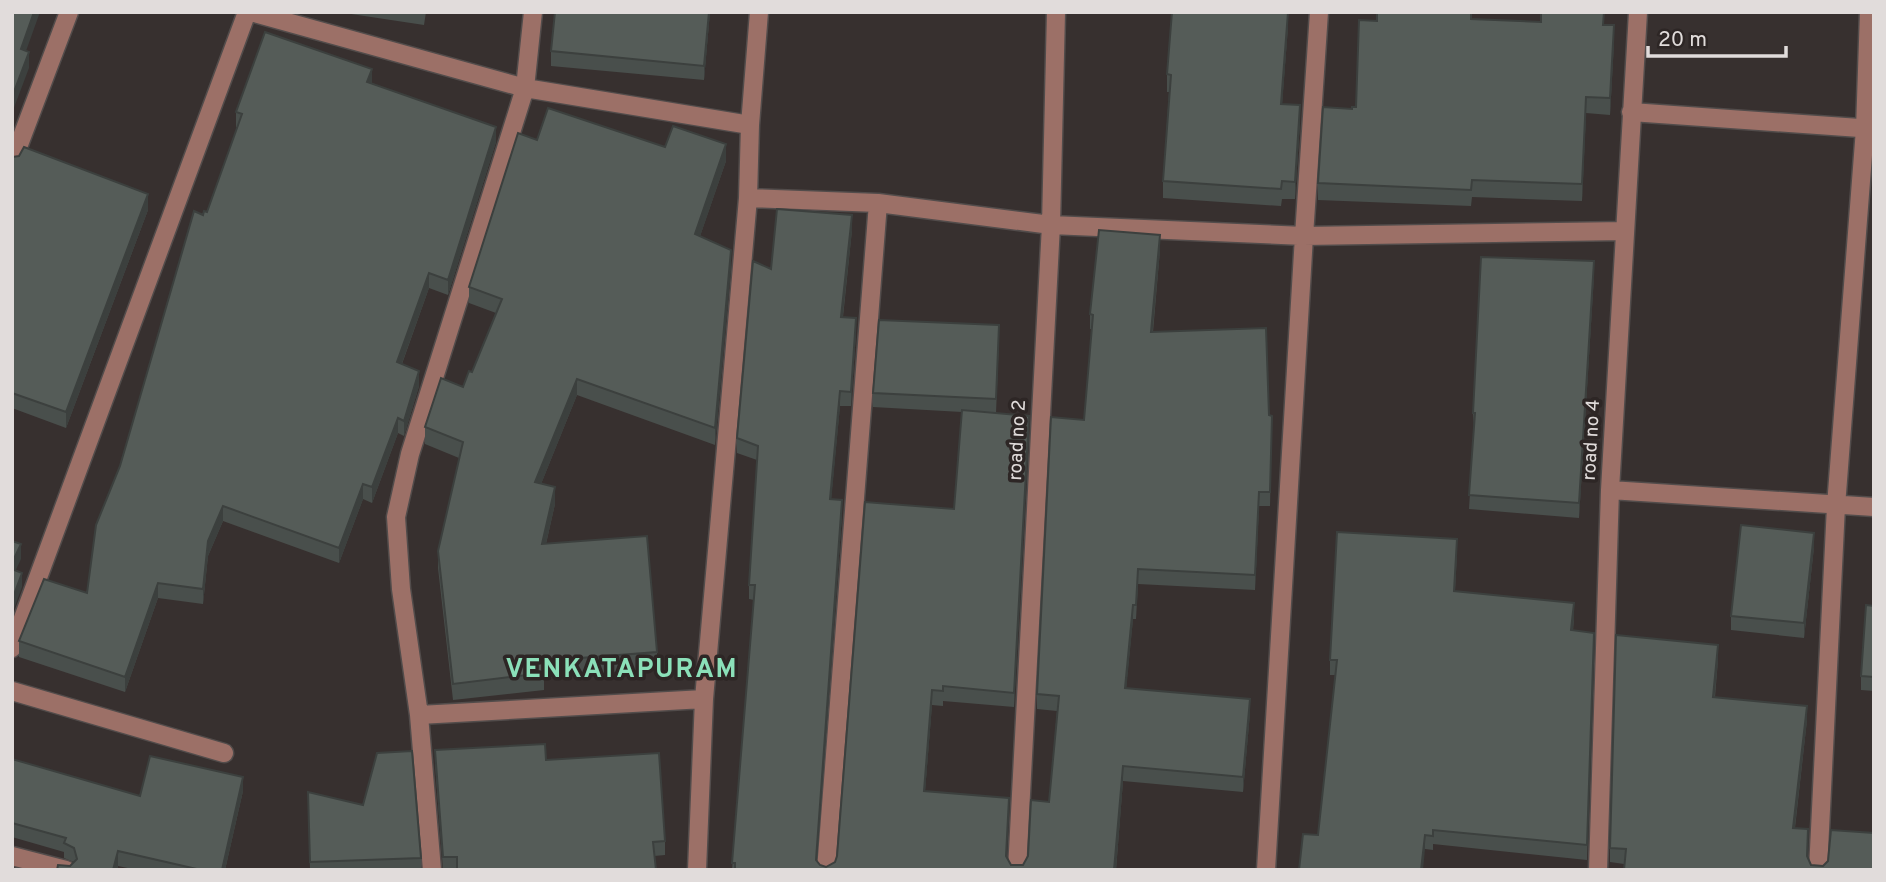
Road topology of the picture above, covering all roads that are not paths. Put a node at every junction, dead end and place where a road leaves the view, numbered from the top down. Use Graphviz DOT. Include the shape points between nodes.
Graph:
graph roads {
  1 [pos="69,12"];
  2 [pos="249,12"];
  3 [pos="533,12"];
  4 [pos="759,12"];
  5 [pos="1056,12"];
  6 [pos="1319,12"];
  7 [pos="1638,12"];
  8 [pos="1869,12"];
  9 [pos="525,88"];
  10 [pos="1631,112"];
  11 [pos="750,125"];
  12 [pos="1870,129"];
  13 [pos="12,163"];
  14 [pos="748,198"];
  15 [pos="878,203"];
  16 [pos="1051,225"];
  17 [pos="1625,231"];
  18 [pos="1304,236"];
  19 [pos="1610,490"];
  20 [pos="1836,506"];
  21 [pos="1874,507"];
  22 [pos="12,649"];
  23 [pos="12,691"];
  24 [pos="704,699"];
  25 [pos="419,715"];
  26 [pos="224,753"];
  27 [pos="12,856"];
  28 [pos="66,870"];
  29 [pos="432,870"];
  30 [pos="696,870"];
  31 [pos="826,870"];
  32 [pos="1017,870"];
  33 [pos="1266,870"];
  34 [pos="1598,870"];
  35 [pos="1818,870"];
  1 -- 13 [label="street"];
  2 -- 9 [label="street"];
  2 -- 22 [label="street"];
  3 -- 9 [label="street"];
  4 -- 11 [label="street"];
  5 -- 16 [label="street, road no 2"];
  6 -- 18 [label="street"];
  7 -- 10 [label="street, road no 4"];
  8 -- 12 [label="street"];
  9 -- 11 [label="street"];
  9 -- 25 [label="street" via="410,454 397,517 401,589"];
  10 -- 12 [label="street"];
  10 -- 17 [label="street, road no 4"];
  11 -- 14 [label="street"];
  12 -- 20 [label="street"];
  14 -- 15 [label="street"];
  14 -- 24 [label="street"];
  15 -- 16 [label="street"];
  15 -- 31 [label="street"];
  16 -- 18 [label="street"];
  16 -- 32 [label="street, road no 2"];
  17 -- 18 [label="street"];
  17 -- 19 [label="street, road no 4"];
  18 -- 33 [label="street"];
  19 -- 20 [label="street"];
  19 -- 34 [label="street, road no 4"];
  20 -- 21 [label="street"];
  20 -- 35 [label="street"];
  23 -- 26 [label="street"];
  24 -- 25 [label="street"];
  24 -- 30 [label="street"];
  25 -- 29 [label="street"];
  27 -- 28 [label="street"];
}
